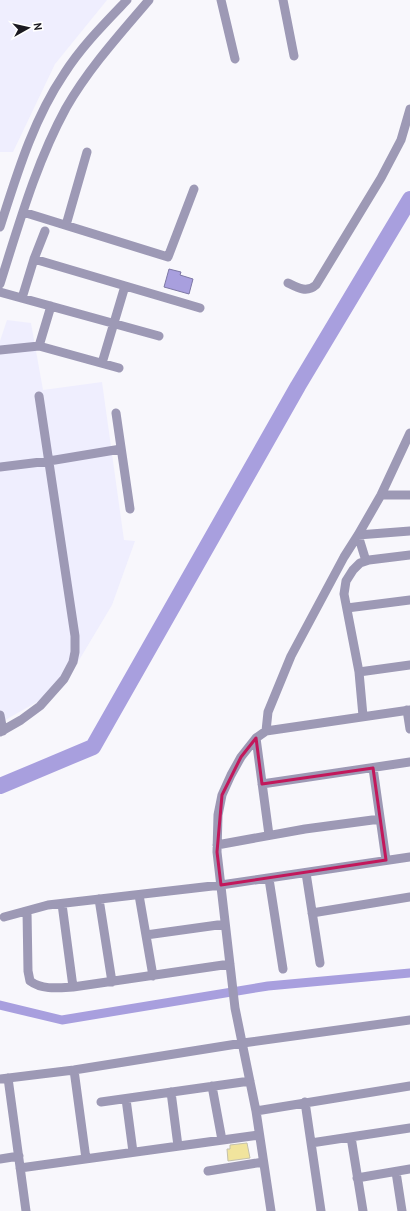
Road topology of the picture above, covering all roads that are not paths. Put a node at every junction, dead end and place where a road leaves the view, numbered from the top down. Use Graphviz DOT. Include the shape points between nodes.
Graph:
graph roads {
  1 [pos="127,0"];
  2 [pos="150,0"];
  3 [pos="221,0"];
  4 [pos="283,0"];
  5 [pos="294,56"];
  6 [pos="235,59"];
  7 [pos="410,109"];
  8 [pos="87,152"];
  9 [pos="194,189"];
  10 [pos="23,212"];
  11 [pos="66,225"];
  12 [pos="0,227"];
  13 [pos="45,231"];
  14 [pos="34,259"];
  15 [pos="288,283"];
  16 [pos="0,284"];
  17 [pos="125,286"];
  18 [pos="0,292"];
  19 [pos="22,298"];
  20 [pos="51,306"];
  21 [pos="200,308"];
  22 [pos="114,323"];
  23 [pos="159,336"];
  24 [pos="40,346"];
  25 [pos="0,350"];
  26 [pos="102,363"];
  27 [pos="119,368"];
  28 [pos="39,396"];
  29 [pos="116,413"];
  30 [pos="410,433"];
  31 [pos="407,444"];
  32 [pos="121,449"];
  33 [pos="49,461"];
  34 [pos="0,467"];
  35 [pos="381,495"];
  36 [pos="410,495"];
  37 [pos="130,509"];
  38 [pos="410,531"];
  39 [pos="358,535"];
  40 [pos="410,555"];
  41 [pos="366,561"];
  42 [pos="410,600"];
  43 [pos="347,608"];
  44 [pos="410,664"];
  45 [pos="359,672"];
  46 [pos="408,710"];
  47 [pos="0,714"];
  48 [pos="364,716"];
  49 [pos="410,729"];
  50 [pos="1,731"];
  51 [pos="266,731"];
  52 [pos="256,738"];
  53 [pos="410,762"];
  54 [pos="373,768"];
  55 [pos="262,784"];
  56 [pos="380,819"];
  57 [pos="269,835"];
  58 [pos="217,845"];
  59 [pos="410,857"];
  60 [pos="386,860"];
  61 [pos="306,873"];
  62 [pos="269,878"];
  63 [pos="221,885"];
  64 [pos="139,895"];
  65 [pos="410,897"];
  66 [pos="99,899"];
  67 [pos="62,904"];
  68 [pos="26,911"];
  69 [pos="312,913"];
  70 [pos="4,917"];
  71 [pos="225,924"];
  72 [pos="146,935"];
  73 [pos="320,963"];
  74 [pos="230,964"];
  75 [pos="283,969"];
  76 [pos="153,976"];
  77 [pos="112,982"];
  78 [pos="73,988"];
  79 [pos="410,1020"];
  80 [pos="243,1043"];
  81 [pos="74,1070"];
  82 [pos="4,1078"];
  83 [pos="250,1081"];
  84 [pos="212,1086"];
  85 [pos="410,1086"];
  86 [pos="171,1092"];
  87 [pos="126,1099"];
  88 [pos="101,1102"];
  89 [pos="305,1102"];
  90 [pos="256,1111"];
  91 [pos="410,1128"];
  92 [pos="259,1135"];
  93 [pos="351,1137"];
  94 [pos="222,1140"];
  95 [pos="311,1143"];
  96 [pos="178,1146"];
  97 [pos="133,1152"];
  98 [pos="19,1156"];
  99 [pos="0,1159"];
  100 [pos="86,1159"];
  101 [pos="264,1162"];
  102 [pos="20,1168"];
  103 [pos="410,1170"];
  104 [pos="208,1171"];
  105 [pos="396,1172"];
  106 [pos="357,1178"];
  107 [pos="26,1211"];
  108 [pos="271,1211"];
  109 [pos="321,1211"];
  110 [pos="363,1211"];
  111 [pos="402,1211"];
  1 -- 12 [label="street" via="95,34 64,73 40,114"];
  2 -- 10 [label="street" via="101,57 66,108 44,155"];
  3 -- 6 [label="street"];
  4 -- 5 [label="street"];
  7 -- 15 [label="street" via="400,140 381,178 316,285 306,290"];
  8 -- 11 [label="street"];
  9 -- 11 [label="street" via="168,257"];
  10 -- 11 [label="street"];
  10 -- 16 [label="street"];
  13 -- 14 [label="street"];
  14 -- 17 [label="street"];
  14 -- 19 [label="street"];
  17 -- 21 [label="street"];
  17 -- 22 [label="street"];
  18 -- 19 [label="street"];
  19 -- 20 [label="street"];
  20 -- 22 [label="street"];
  20 -- 24 [label="street"];
  22 -- 23 [label="street"];
  22 -- 26 [label="street"];
  24 -- 25 [label="street"];
  24 -- 26 [label="street"];
  26 -- 27 [label="street"];
  28 -- 33 [label="street"];
  29 -- 32 [label="street"];
  30 -- 31 [label="street"];
  31 -- 35 [label="street"];
  32 -- 33 [label="street"];
  32 -- 37 [label="street"];
  33 -- 34 [label="street"];
  33 -- 50 [label="street" via="75,636 75,652 64,679 40,706"];
  35 -- 36 [label="street"];
  35 -- 39 [label="street"];
  38 -- 39 [label="street"];
  39 -- 41 [label="street"];
  39 -- 51 [label="street" via="291,656 268,712"];
  40 -- 41 [label="street"];
  41 -- 43 [label="street" via="360,563 346,580 344,594"];
  42 -- 43 [label="street"];
  43 -- 45 [label="street"];
  44 -- 45 [label="street"];
  45 -- 48 [label="street"];
  46 -- 48 [label="street"];
  46 -- 49 [label="street"];
  47 -- 50 [label="street"];
  48 -- 51 [label="street"];
  51 -- 52 [label="street"];
  52 -- 55 [label="street"];
  52 -- 58 [label="street" via="240,757 222,795"];
  53 -- 54 [label="street"];
  54 -- 55 [label="street"];
  54 -- 56 [label="street"];
  55 -- 57 [label="street"];
  56 -- 57 [label="street"];
  56 -- 60 [label="street"];
  57 -- 58 [label="street"];
  58 -- 63 [label="street"];
  59 -- 60 [label="street"];
  60 -- 61 [label="street"];
  61 -- 62 [label="street"];
  61 -- 69 [label="street"];
  62 -- 63 [label="street"];
  62 -- 75 [label="street"];
  63 -- 64 [label="street"];
  63 -- 71 [label="street"];
  64 -- 66 [label="street"];
  64 -- 72 [label="street"];
  65 -- 69 [label="street"];
  66 -- 67 [label="street"];
  66 -- 77 [label="street"];
  67 -- 68 [label="street"];
  67 -- 78 [label="street"];
  68 -- 70 [label="street"];
  68 -- 78 [label="street" via="30,981 36,986"];
  69 -- 73 [label="street"];
  71 -- 72 [label="street"];
  71 -- 74 [label="street"];
  72 -- 76 [label="street"];
  74 -- 76 [label="street"];
  74 -- 80 [label="street"];
  76 -- 77 [label="street"];
  77 -- 78 [label="street"];
  79 -- 80 [label="street"];
  80 -- 81 [label="street"];
  80 -- 83 [label="street"];
  81 -- 82 [label="street"];
  81 -- 100 [label="street"];
  82 -- 98 [label="street"];
  83 -- 84 [label="street"];
  83 -- 90 [label="street"];
  84 -- 86 [label="street"];
  84 -- 94 [label="street"];
  85 -- 89 [label="street"];
  86 -- 87 [label="street"];
  86 -- 96 [label="street"];
  87 -- 88 [label="street"];
  87 -- 97 [label="street"];
  89 -- 90 [label="street"];
  89 -- 95 [label="street"];
  90 -- 92 [label="street"];
  91 -- 93 [label="street"];
  92 -- 94 [label="street"];
  92 -- 101 [label="street"];
  93 -- 95 [label="street"];
  93 -- 106 [label="street"];
  94 -- 96 [label="street"];
  95 -- 109 [label="street"];
  96 -- 97 [label="street"];
  97 -- 100 [label="street"];
  98 -- 99 [label="street"];
  98 -- 102 [label="street"];
  100 -- 102 [label="street"];
  101 -- 104 [label="street"];
  101 -- 108 [label="street"];
  102 -- 107 [label="street"];
  103 -- 105 [label="street"];
  105 -- 106 [label="street"];
  105 -- 111 [label="street"];
  106 -- 110 [label="street"];
}
